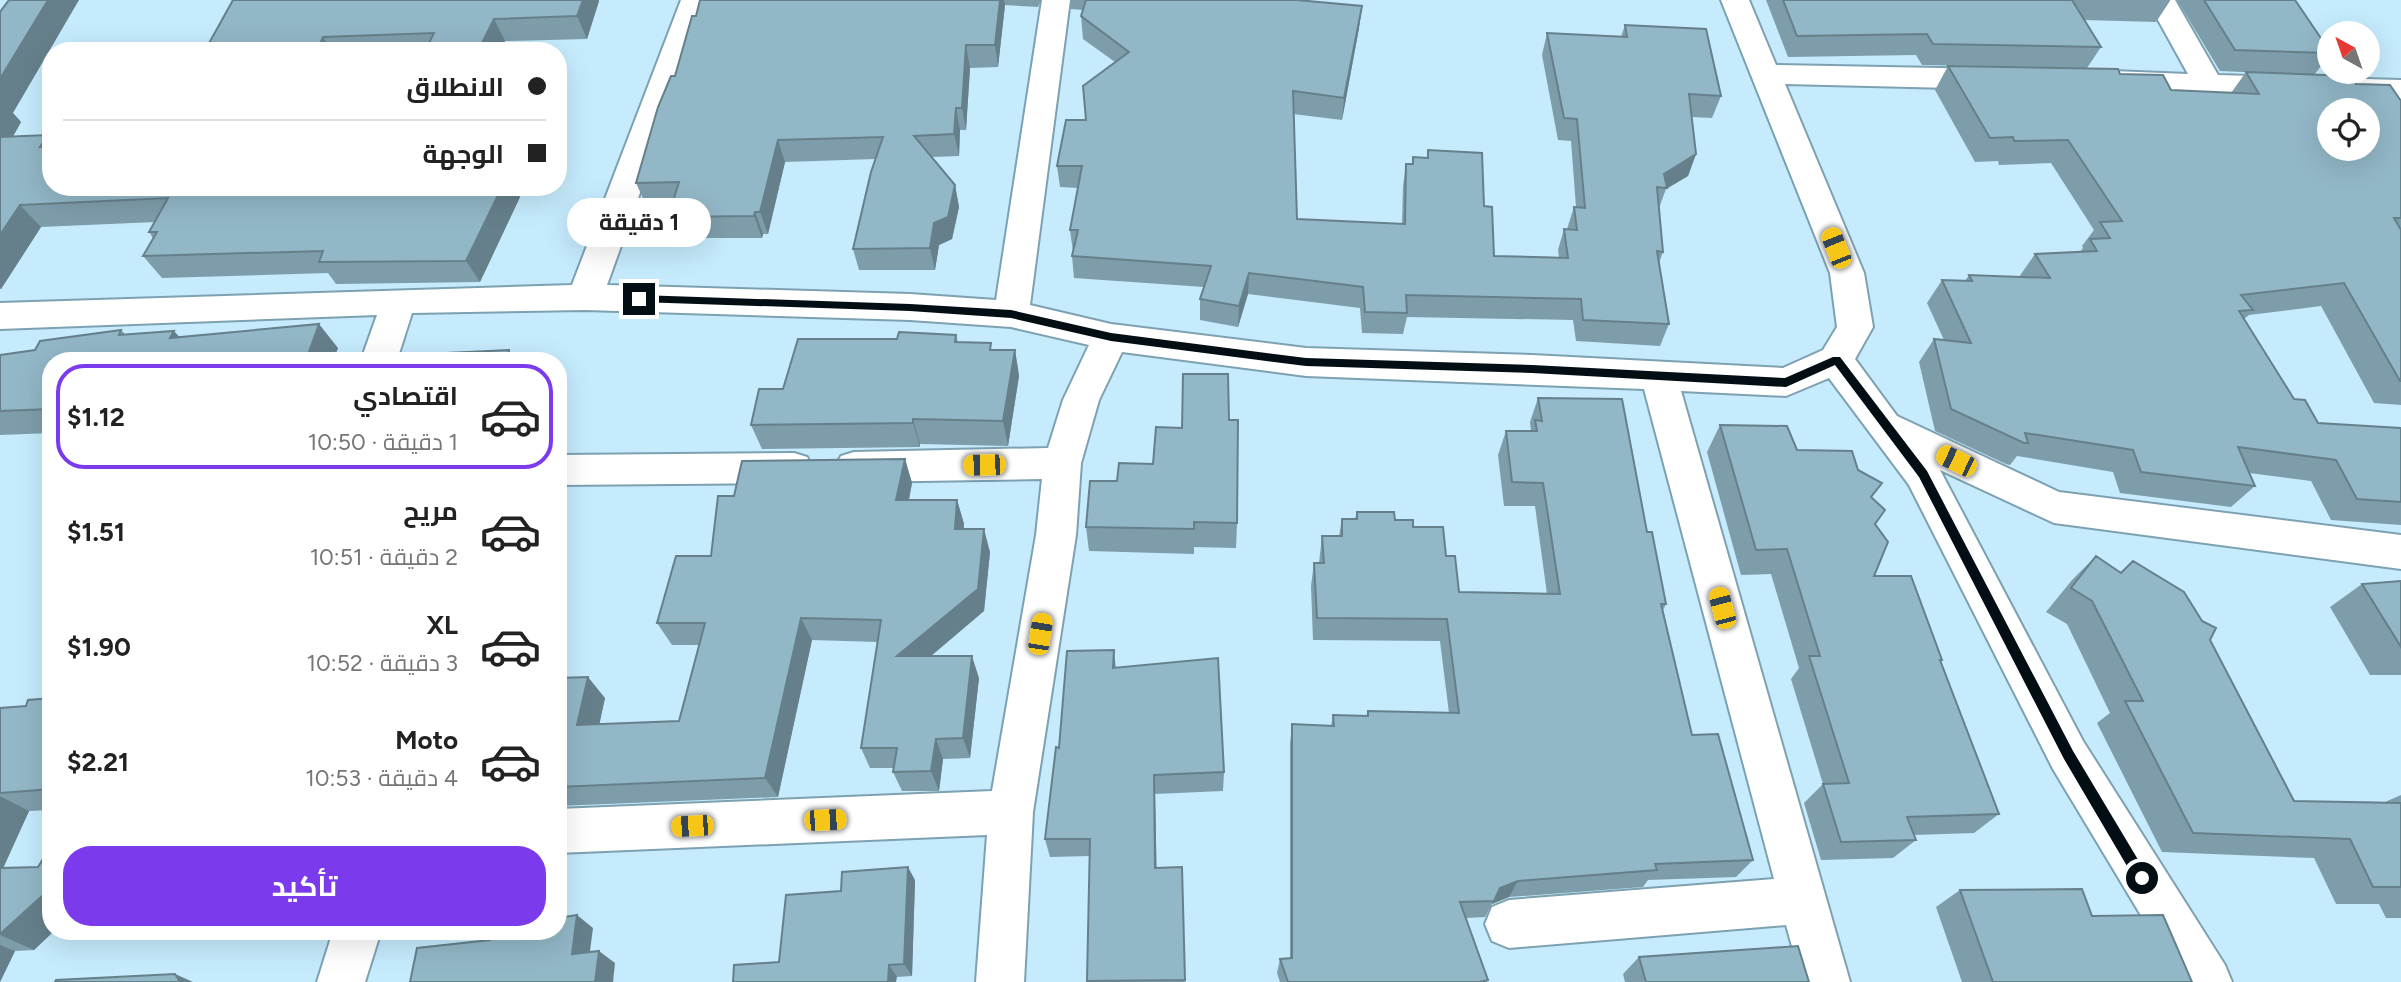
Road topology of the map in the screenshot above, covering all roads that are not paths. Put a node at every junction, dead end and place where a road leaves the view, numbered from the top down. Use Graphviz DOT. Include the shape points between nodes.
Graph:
graph roads {
  1 [pos="695,0"];
  2 [pos="1056,0"];
  3 [pos="1734,0"];
  4 [pos="2161,0"];
  5 [pos="1766,74"];
  6 [pos="2015,79"];
  7 [pos="2084,80"];
  8 [pos="2208,83"];
  9 [pos="2401,90"];
  10 [pos="585,297"];
  11 [pos="399,301"];
  12 [pos="1011,314"];
  13 [pos="0,316"];
  14 [pos="1111,337"];
  15 [pos="382,352"];
  16 [pos="1836,360"];
  17 [pos="1660,377"];
  18 [pos="1884,426"];
  19 [pos="1062,463"];
  20 [pos="567,470"];
  21 [pos="2401,552"];
  22 [pos="1012,812"];
  23 [pos="567,831"];
  24 [pos="1804,900"];
  25 [pos="1509,924"];
  26 [pos="354,940"];
  27 [pos="341,982"];
  28 [pos="1000,982"];
  29 [pos="1826,982"];
  30 [pos="2208,982"];
  1 -- 10 [label="street"];
  2 -- 12 [label="street"];
  3 -- 5 [label="street"];
  4 -- 8 [label="street"];
  5 -- 6 [label="street"];
  5 -- 16 [label="street" via="1847,273 1855,327"];
  7 -- 8 [label="street"];
  8 -- 9 [label="street"];
  10 -- 11 [label="street"];
  10 -- 12 [label="street"];
  11 -- 13 [label="street"];
  11 -- 15 [label="street"];
  12 -- 14 [label="street"];
  14 -- 17 [label="street" via="1306,362"];
  14 -- 19 [label="street" via="1081,400"];
  16 -- 17 [label="street" via="1786,382"];
  16 -- 18 [label="street"];
  17 -- 24 [label="street"];
  18 -- 21 [label="street" via="2054,508"];
  18 -- 30 [label="street" via="1923,474 2068,755"];
  19 -- 20 [label="street"];
  19 -- 22 [label="street" via="1056,535"];
  22 -- 23 [label="street"];
  22 -- 28 [label="street"];
  24 -- 25 [label="street"];
  24 -- 29 [label="street"];
  26 -- 27 [label="street"];
}
